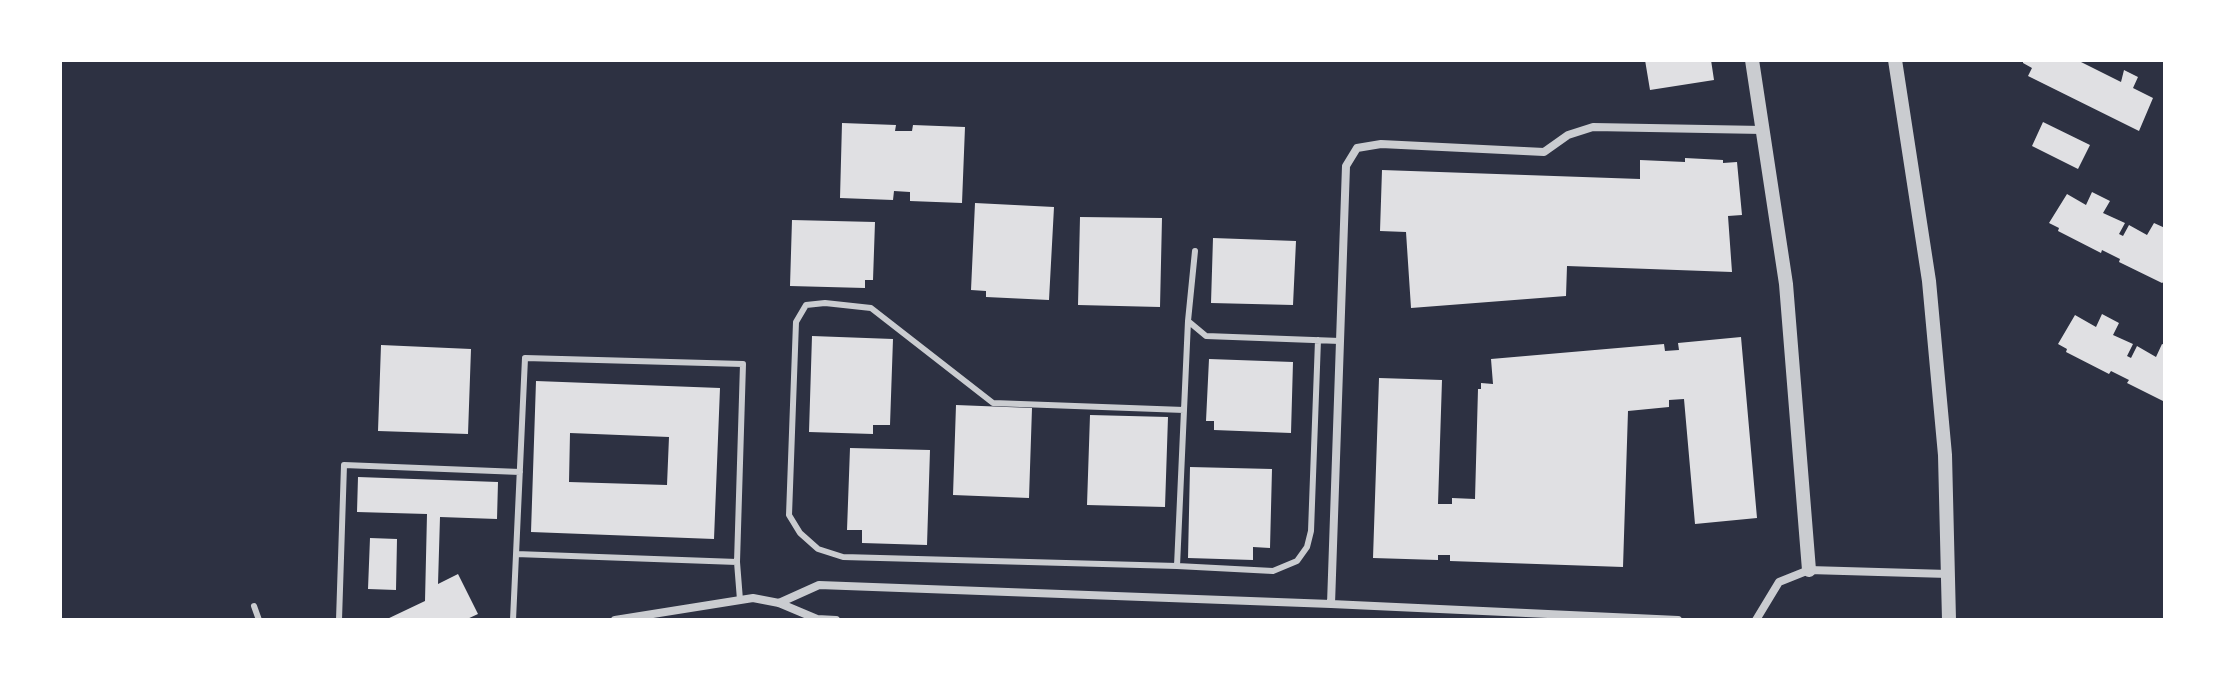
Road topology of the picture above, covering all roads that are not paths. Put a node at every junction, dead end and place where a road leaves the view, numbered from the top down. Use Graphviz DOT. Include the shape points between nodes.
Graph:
graph roads {
  1 [pos="1752,60"];
  2 [pos="1895,60"];
  3 [pos="1763,130"];
  4 [pos="1195,251"];
  5 [pos="1188,321"];
  6 [pos="1318,340"];
  7 [pos="1340,341"];
  8 [pos="1184,410"];
  9 [pos="520,472"];
  10 [pos="516,554"];
  11 [pos="737,562"];
  12 [pos="1177,566"];
  13 [pos="1809,570"];
  14 [pos="1948,574"];
  15 [pos="740,600"];
  16 [pos="779,603"];
  17 [pos="1331,604"];
  18 [pos="254,606"];
  19 [pos="259,620"];
  20 [pos="339,620"];
  21 [pos="513,620"];
  22 [pos="615,620"];
  23 [pos="836,620"];
  24 [pos="1678,620"];
  25 [pos="1756,620"];
  26 [pos="1949,620"];
  1 -- 3 [label="street"];
  2 -- 14 [label="street" via="1929,281 1945,455"];
  3 -- 7 [label="street" via="1593,127 1568,135 1544,152 1381,144 1357,148 1346,166"];
  3 -- 13 [label="street" via="1786,284"];
  4 -- 5 [label="lane"];
  5 -- 6 [label="lane" via="1206,336"];
  5 -- 8 [label="lane"];
  6 -- 7 [label="lane"];
  6 -- 12 [label="lane" via="1307,547 1297,561 1273,571"];
  7 -- 17 [label="street"];
  8 -- 12 [label="lane"];
  8 -- 12 [label="lane" via="993,403 871,308 806,305 796,322 789,515 818,549 843,557"];
  9 -- 10 [label="lane"];
  9 -- 11 [label="lane" via="525,358 743,364"];
  9 -- 20 [label="lane" via="344,465"];
  10 -- 11 [label="lane"];
  10 -- 21 [label="lane"];
  11 -- 15 [label="lane"];
  13 -- 14 [label="street"];
  13 -- 25 [label="street" via="1779,582"];
  14 -- 26 [label="street"];
  15 -- 16 [label="street"];
  15 -- 22 [label="street"];
  16 -- 17 [label="street" via="819,585"];
  16 -- 23 [label="street" via="817,619"];
  17 -- 24 [label="street"];
  18 -- 19 [label="lane"];
}
